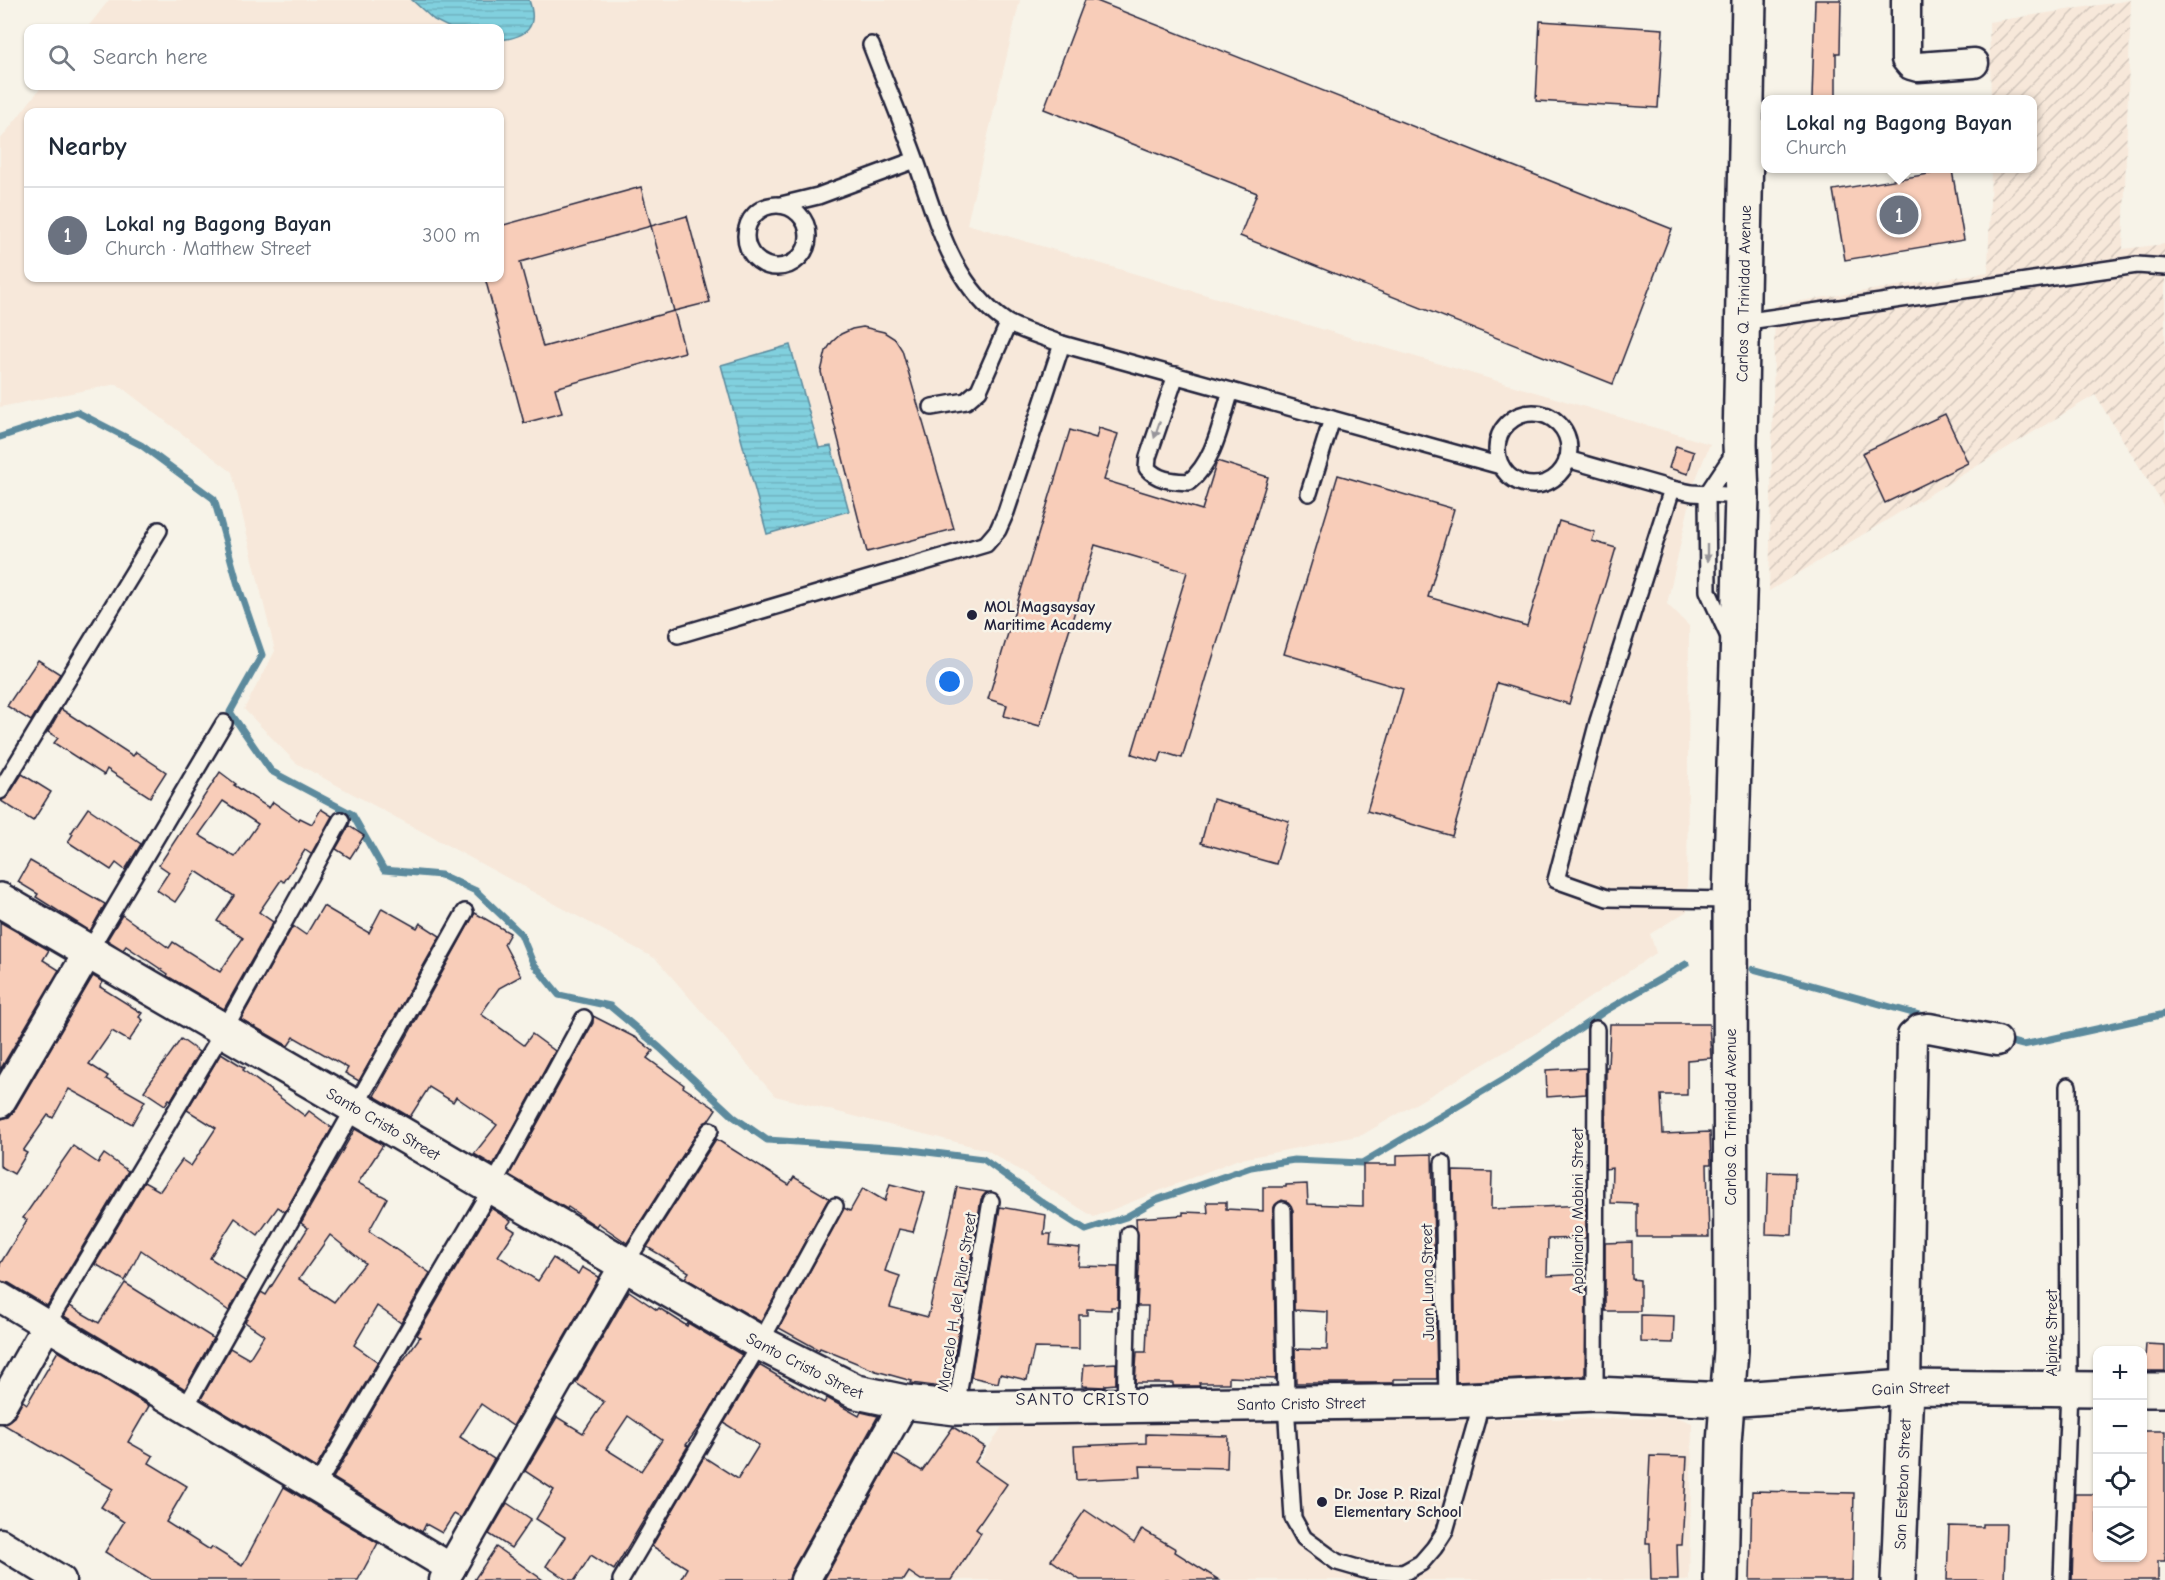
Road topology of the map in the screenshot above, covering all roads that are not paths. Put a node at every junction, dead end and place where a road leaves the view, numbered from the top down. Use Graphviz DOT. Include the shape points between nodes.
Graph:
graph roads {
  1 [pos="1749,0"];
  2 [pos="1906,0"];
  3 [pos="871,45"];
  4 [pos="1974,63"];
  5 [pos="915,160"];
  6 [pos="818,196"];
  7 [pos="781,205"];
  8 [pos="805,223"];
  9 [pos="2165,267"];
  10 [pos="1742,322"];
  11 [pos="1008,324"];
  12 [pos="1062,344"];
  13 [pos="1176,375"];
  14 [pos="1231,390"];
  15 [pos="932,407"];
  16 [pos="1332,419"];
  17 [pos="1740,444"];
  18 [pos="1567,459"];
  19 [pos="1501,466"];
  20 [pos="1672,489"];
  21 [pos="1309,494"];
  22 [pos="1707,494"];
  23 [pos="1742,496"];
  24 [pos="159,530"];
  25 [pos="678,635"];
  26 [pos="1737,653"];
  27 [pos="224,723"];
  28 [pos="0,791"];
  29 [pos="341,820"];
  30 [pos="0,900"];
  31 [pos="1730,900"];
  32 [pos="465,912"];
  33 [pos="88,951"];
  34 [pos="584,1018"];
  35 [pos="1596,1029"];
  36 [pos="224,1030"];
  37 [pos="1997,1041"];
  38 [pos="2068,1086"];
  39 [pos="0,1103"];
  40 [pos="355,1107"];
  41 [pos="710,1130"];
  42 [pos="1443,1163"];
  43 [pos="492,1187"];
  44 [pos="991,1201"];
  45 [pos="835,1206"];
  46 [pos="1283,1210"];
  47 [pos="1129,1234"];
  48 [pos="625,1264"];
  49 [pos="0,1297"];
  50 [pos="47,1325"];
  51 [pos="760,1343"];
  52 [pos="1906,1387"];
  53 [pos="2083,1389"];
  54 [pos="2147,1390"];
  55 [pos="2165,1390"];
  56 [pos="1595,1394"];
  57 [pos="1480,1398"];
  58 [pos="1726,1400"];
  59 [pos="1447,1401"];
  60 [pos="905,1402"];
  61 [pos="1286,1403"];
  62 [pos="1125,1407"];
  63 [pos="0,1408"];
  64 [pos="185,1408"];
  65 [pos="957,1408"];
  66 [pos="316,1487"];
  67 [pos="0,1544"];
  68 [pos="448,1574"];
  69 [pos="61,1580"];
  70 [pos="621,1580"];
  71 [pos="805,1580"];
  72 [pos="1720,1580"];
  73 [pos="1898,1580"];
  74 [pos="2062,1580"];
  1 -- 10 [label="street, Carlos Q. Trinidad Avenue"];
  2 -- 4 [label="street" via="1906,59 1911,65"];
  3 -- 5 [label="lane"];
  5 -- 6 [label="lane"];
  5 -- 11 [label="lane" via="942,239 961,276 976,296"];
  6 -- 7 [label="lane"];
  6 -- 8 [label="lane"];
  7 -- 8 [label="lane" via="799,214"];
  7 -- 8 [label="lane" via="761,209 748,224 746,245 758,262 778,268 797,260 807,243"];
  9 -- 10 [label="lane" via="2137,265"];
  10 -- 17 [label="street, Carlos Q. Trinidad Avenue"];
  11 -- 12 [label="lane"];
  11 -- 15 [label="lane" via="979,390 966,401"];
  12 -- 13 [label="lane"];
  12 -- 25 [label="lane" via="1006,512 986,544"];
  13 -- 14 [label="lane"];
  13 -- 14 [label="lane, one-way" via="1148,457 1147,468 1160,478 1189,482 1200,473"];
  14 -- 16 [label="lane"];
  16 -- 19 [label="lane"];
  16 -- 21 [label="lane"];
  17 -- 22 [label="lane"];
  17 -- 23 [label="street, Carlos Q. Trinidad Avenue"];
  18 -- 19 [label="lane" via="1556,476 1537,485 1516,481"];
  18 -- 19 [label="lane" via="1569,448 1562,428 1545,415 1534,413 1514,419 1500,435 1497,456"];
  18 -- 20 [label="lane"];
  20 -- 22 [label="lane"];
  20 -- 31 [label="lane" via="1598,721 1556,880 1607,898"];
  22 -- 23 [label="lane"];
  22 -- 26 [label="lane, Carlos Q. Trinidad Avenue, one-way" via="1708,591"];
  23 -- 26 [label="street, Carlos Q. Trinidad Avenue"];
  24 -- 28 [label="lane"];
  26 -- 31 [label="street, Carlos Q. Trinidad Avenue"];
  27 -- 33 [label="lane"];
  29 -- 36 [label="lane"];
  30 -- 33 [label="street, Santo Cristo Street"];
  31 -- 58 [label="street, Carlos Q. Trinidad Avenue" via="1731,1350"];
  32 -- 40 [label="lane"];
  33 -- 36 [label="street, Santo Cristo Street"];
  33 -- 39 [label="street"];
  34 -- 43 [label="lane"];
  35 -- 56 [label="lane, Apolinario Mabini Street"];
  36 -- 40 [label="street, Santo Cristo Street"];
  36 -- 50 [label="lane"];
  37 -- 52 [label="street" via="1929,1028 1912,1036"];
  38 -- 53 [label="lane, Alpine Street"];
  40 -- 43 [label="street, Santo Cristo Street"];
  40 -- 64 [label="lane"];
  41 -- 48 [label="lane"];
  42 -- 59 [label="lane, Juan Luna Street"];
  43 -- 48 [label="street, Santo Cristo Street"];
  43 -- 66 [label="lane"];
  44 -- 65 [label="lane, Marcelo H. del Pilar Street"];
  45 -- 51 [label="lane"];
  46 -- 61 [label="lane"];
  47 -- 62 [label="lane"];
  48 -- 51 [label="street, Santo Cristo Street"];
  48 -- 68 [label="street"];
  49 -- 50 [label="street"];
  50 -- 63 [label="street"];
  50 -- 64 [label="street"];
  51 -- 60 [label="street, Santo Cristo Street" via="857,1392"];
  51 -- 70 [label="lane"];
  52 -- 53 [label="street, Gain Street"];
  52 -- 58 [label="street, Gain Street"];
  52 -- 73 [label="street, San Esteban Street"];
  53 -- 74 [label="lane, Alpine Street"];
  54 -- 55 [label="street"];
  56 -- 57 [label="street, Santo Cristo Street"];
  56 -- 58 [label="street, Santo Cristo Street"];
  57 -- 59 [label="street, Santo Cristo Street"];
  57 -- 61 [label="lane" via="1445,1531 1421,1563 1403,1573 1368,1571 1337,1562 1304,1538 1293,1518"];
  58 -- 72 [label="street, Carlos Q. Trinidad Avenue"];
  59 -- 61 [label="street, Santo Cristo Street"];
  60 -- 65 [label="street, Santo Cristo Street"];
  60 -- 71 [label="street"];
  61 -- 62 [label="street, Santo Cristo Street"];
  62 -- 65 [label="street, Santo Cristo Street"];
  64 -- 66 [label="street"];
  66 -- 68 [label="street"];
  67 -- 69 [label="street"];
}
